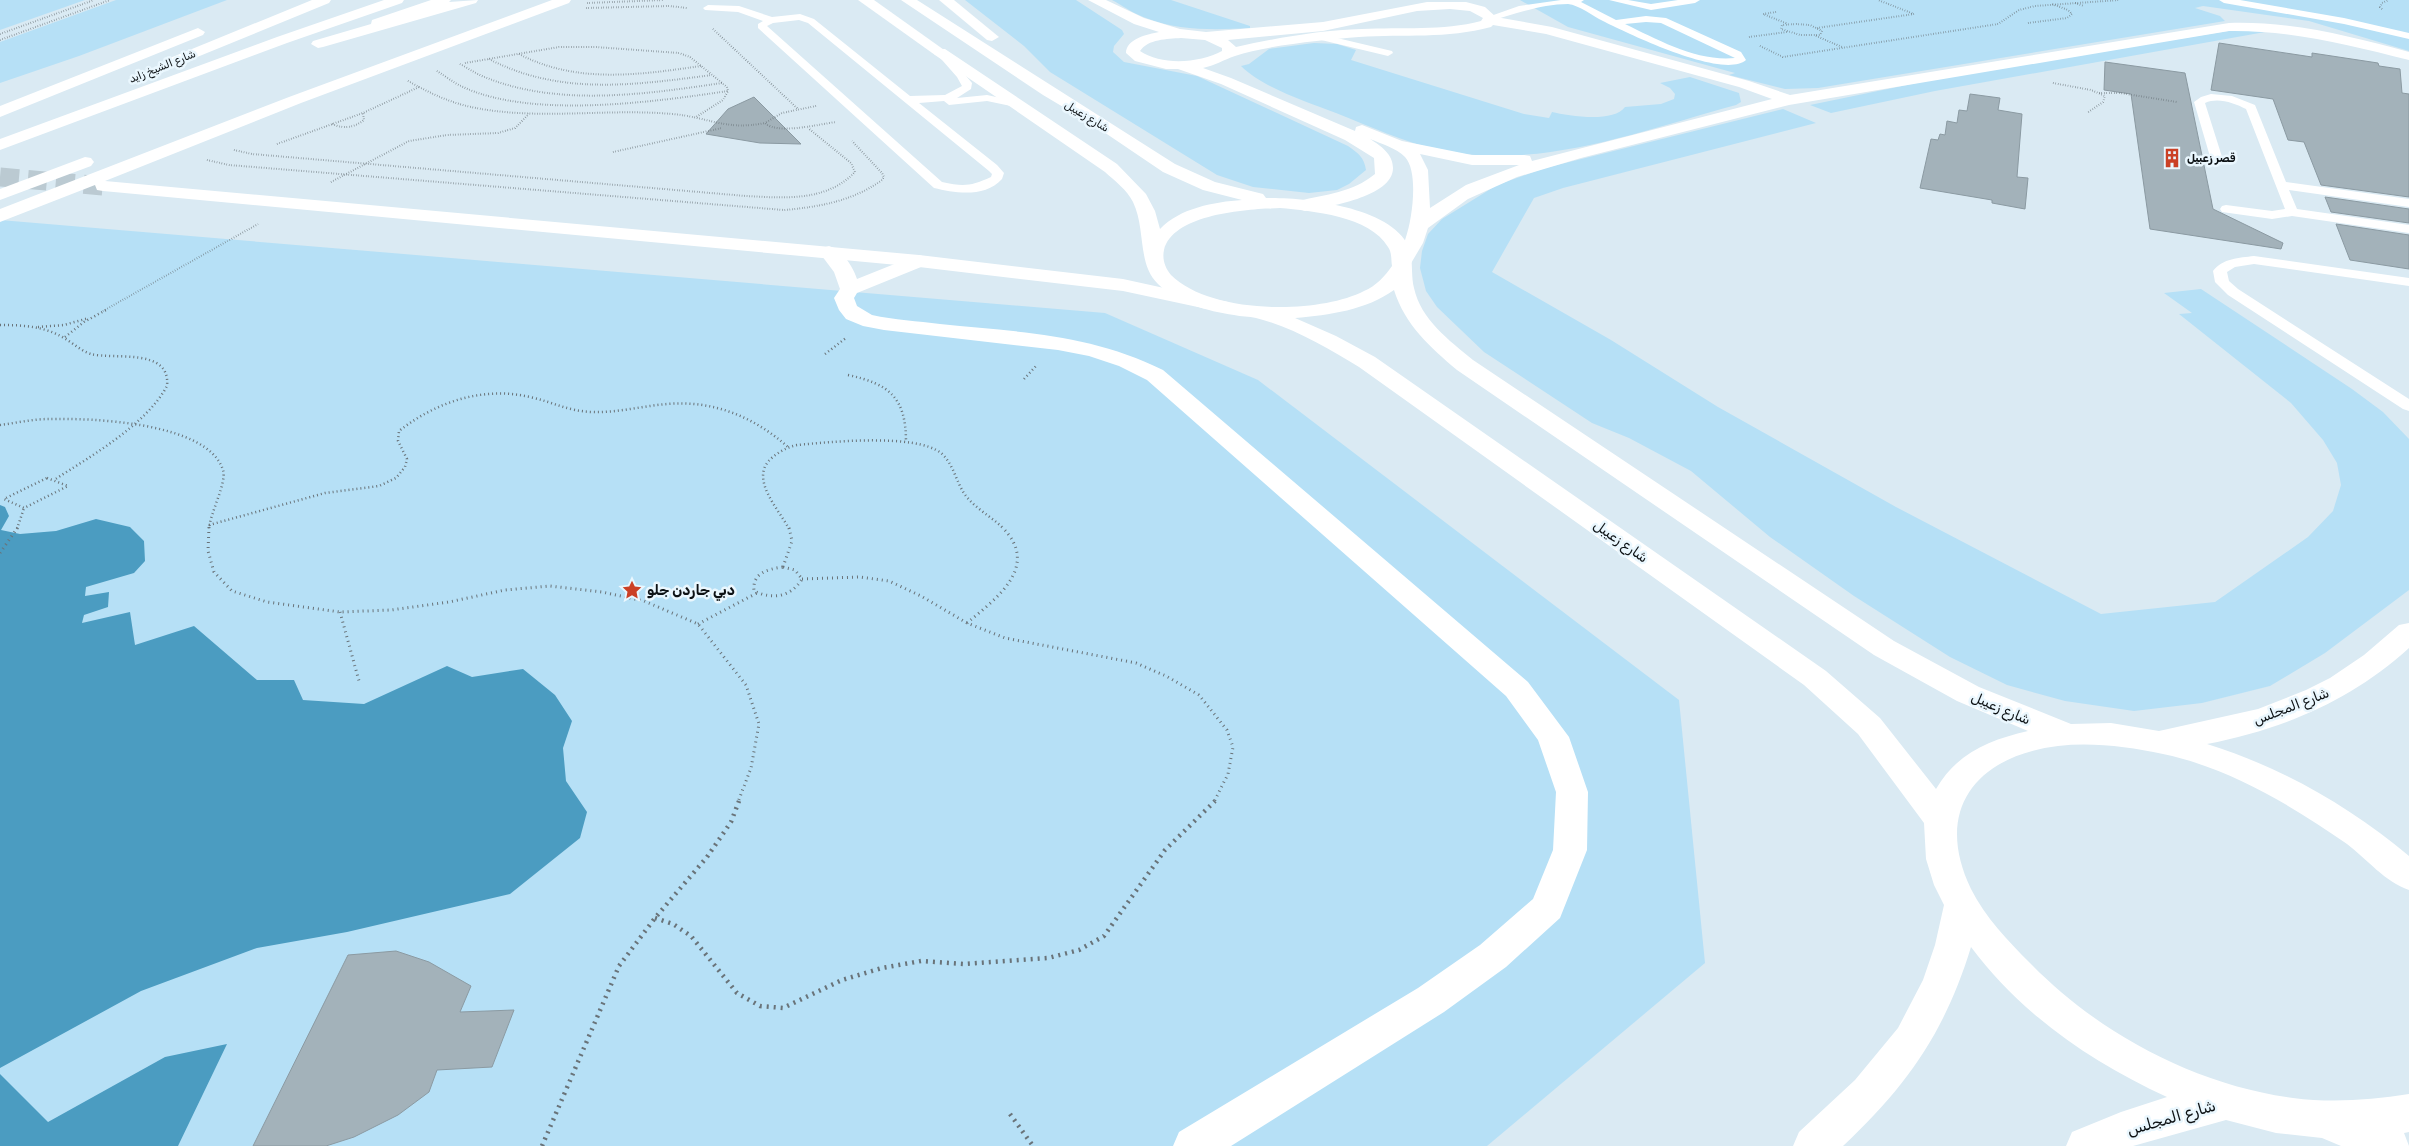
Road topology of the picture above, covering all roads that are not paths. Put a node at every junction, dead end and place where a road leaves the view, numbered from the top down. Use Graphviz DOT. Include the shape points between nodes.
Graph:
graph roads {
  1 [pos="324,0"];
  2 [pos="397,0"];
  3 [pos="444,0"];
  4 [pos="471,0"];
  5 [pos="522,0"];
  6 [pos="564,0"];
  7 [pos="865,0"];
  8 [pos="908,0"];
  9 [pos="946,0"];
  10 [pos="1095,0"];
  11 [pos="1548,0"];
  12 [pos="1573,0"];
  13 [pos="1614,0"];
  14 [pos="1695,0"];
  15 [pos="2224,0"];
  16 [pos="1509,4"];
  17 [pos="1461,6"];
  18 [pos="708,8"];
  19 [pos="1112,9"];
  20 [pos="1520,9"];
  21 [pos="473,17"];
  22 [pos="1490,19"];
  23 [pos="704,21"];
  24 [pos="767,21"];
  25 [pos="1346,23"];
  26 [pos="1616,23"];
  27 [pos="212,26"];
  28 [pos="1359,33"];
  29 [pos="1184,34"];
  30 [pos="1208,36"];
  31 [pos="2409,36"];
  32 [pos="1320,37"];
  33 [pos="1138,42"];
  34 [pos="305,47"];
  35 [pos="940,52"];
  36 [pos="1227,55"];
  37 [pos="2409,56"];
  38 [pos="1166,65"];
  39 [pos="162,66"];
  40 [pos="162,85"];
  41 [pos="40,96"];
  42 [pos="908,99"];
  43 [pos="1789,100"];
  44 [pos="72,102"];
  45 [pos="1020,105"];
  46 [pos="0,106"];
  47 [pos="921,110"];
  48 [pos="0,112"];
  49 [pos="1101,123"];
  50 [pos="0,132"];
  51 [pos="1397,144"];
  52 [pos="0,145"];
  53 [pos="1575,154"];
  54 [pos="101,156"];
  55 [pos="2217,160"];
  56 [pos="2282,185"];
  57 [pos="103,186"];
  58 [pos="0,195"];
  59 [pos="1280,203"];
  60 [pos="2409,203"];
  61 [pos="1305,205"];
  62 [pos="2226,209"];
  63 [pos="2292,212"];
  64 [pos="0,216"];
  65 [pos="1418,226"];
  66 [pos="2409,229"];
  67 [pos="1154,248"];
  68 [pos="829,252"];
  69 [pos="919,261"];
  70 [pos="1402,264"];
  71 [pos="2409,282"];
  72 [pos="850,289"];
  73 [pos="1221,306"];
  74 [pos="1260,312"];
  75 [pos="2409,406"];
  76 [pos="2409,632"];
  77 [pos="2065,734"];
  78 [pos="2155,742"];
  79 [pos="1941,821"];
  80 [pos="2409,876"];
  81 [pos="1961,906"];
  82 [pos="2227,1101"];
  83 [pos="2409,1113"];
  84 [pos="2324,1120"];
  85 [pos="1194,1146"];
  86 [pos="1814,1146"];
  87 [pos="2087,1146"];
  88 [pos="2389,1146"];
  1 -- 39 [label="main road, شارع الشيخ زايد"];
  2 -- 40 [label="main road"];
  3 -- 34 [label="main road"];
  4 -- 34 [label="main road"];
  5 -- 21 [label="main road"];
  6 -- 64 [label="main road" via="295,100"];
  7 -- 35 [label="main road"];
  8 -- 49 [label="main road, شارع زعيبل"];
  9 -- 49 [label="main road"];
  10 -- 19 [label="main road"];
  11 -- 16 [label="lane"];
  12 -- 20 [label="lane"];
  12 -- 26 [label="lane"];
  13 -- 14 [label="lane" via="1652,7"];
  15 -- 31 [label="lane"];
  16 -- 17 [label="lane"];
  16 -- 20 [label="lane"];
  17 -- 22 [label="main road" via="1478,10"];
  17 -- 25 [label="main road" via="1426,6"];
  18 -- 24 [label="lane" via="739,9"];
  19 -- 29 [label="main road"];
  19 -- 33 [label="main road" via="1138,32"];
  20 -- 22 [label="lane"];
  22 -- 28 [label="main road" via="1486,24 1464,30"];
  22 -- 43 [label="main road" via="1547,30 1744,84"];
  23 -- 24 [label="lane" via="734,17"];
  24 -- 42 [label="lane" via="790,17 807,19"];
  24 -- 47 [label="lane" via="761,26 763,28 938,185 949,189 977,188 996,179 998,174 993,168"];
  25 -- 28 [label="main road"];
  25 -- 30 [label="main road" via="1271,33"];
  26 -- 26 [label="lane" via="1667,46 1718,61 1741,60 1737,54 1668,21 1652,19"];
  27 -- 41 [label="main road, شارع الشيخ زايد"];
  28 -- 32 [label="main road"];
  28 -- 32 [label="lane" via="1390,49"];
  29 -- 30 [label="main road"];
  29 -- 33 [label="main road" via="1157,36"];
  30 -- 36 [label="main road" via="1230,46"];
  32 -- 36 [label="main road" via="1269,44"];
  33 -- 38 [label="main road" via="1133,53"];
  34 -- 40 [label="main road"];
  35 -- 42 [label="lane" via="964,78 967,86 947,97"];
  35 -- 45 [label="main road"];
  36 -- 38 [label="main road" via="1201,64"];
  36 -- 51 [label="main road" via="1233,71 1246,80"];
  37 -- 43 [label="main road" via="2308,31 2229,26"];
  38 -- 61 [label="main road" via="1224,80 1350,136 1380,154 1385,164 1384,176 1373,186 1354,195"];
  40 -- 52 [label="main road"];
  41 -- 46 [label="main road"];
  41 -- 48 [label="main road, شارع الشيخ زايد"];
  42 -- 47 [label="lane"];
  43 -- 53 [label="main road"];
  44 -- 50 [label="main road"];
  45 -- 47 [label="lane" via="998,99 974,98"];
  45 -- 67 [label="main road" via="1130,184 1144,202"];
  49 -- 59 [label="main road, شارع زعيبل" via="1187,177"];
  51 -- 53 [label="main road" via="1472,160 1522,160"];
  51 -- 65 [label="main road" via="1420,166"];
  53 -- 65 [label="main road" via="1481,183 1456,197"];
  54 -- 58 [label="main road"];
  55 -- 56 [label="lane" via="2201,100 2236,101 2251,108"];
  56 -- 60 [label="lane"];
  56 -- 63 [label="lane"];
  57 -- 68 [label="main road"];
  59 -- 61 [label="main road"];
  59 -- 67 [label="main road" via="1245,204 1194,216 1165,232"];
  61 -- 70 [label="main road" via="1364,219 1385,231 1398,246"];
  62 -- 63 [label="lane" via="2272,215"];
  63 -- 66 [label="lane"];
  65 -- 70 [label="main road"];
  67 -- 73 [label="main road" via="1154,264 1166,281 1188,295"];
  68 -- 69 [label="main road"];
  68 -- 72 [label="main road" via="844,271"];
  69 -- 72 [label="main road"];
  69 -- 73 [label="main road" via="1123,285"];
  70 -- 74 [label="main road" via="1392,282 1370,297 1338,307 1300,312"];
  70 -- 77 [label="main road, شارع زعيبل" via="1403,290 1414,314 1434,340 1465,365 1884,648 1968,694"];
  71 -- 75 [label="lane" via="2269,261 2241,261 2223,266 2220,271 2222,282 2233,292"];
  72 -- 85 [label="main road" via="844,298 846,307 868,321 1058,342 1110,355 1155,375 1517,689 1553,737 1572,792 1570,850 1547,908 1493,956 1431,1000"];
  73 -- 74 [label="main road"];
  74 -- 79 [label="main road, شارع زعيبل" via="1327,339 1367,362 1815,678 1869,726"];
  76 -- 78 [label="main road, شارع المجلس" via="2362,672 2308,702 2237,726"];
  77 -- 78 [label="main road" via="2116,736"];
  77 -- 79 [label="main road" via="2026,740 1994,751 1967,769 1950,792"];
  78 -- 80 [label="main road" via="2211,757 2298,795 2344,822 2387,854"];
  79 -- 81 [label="main road" via="1941,847"];
  81 -- 82 [label="main road" via="1986,943 2020,980 2063,1017 2168,1079"];
  81 -- 86 [label="main road" via="1955,946 1941,986 1921,1025 1896,1064 1864,1101"];
  82 -- 84 [label="main road" via="2276,1114"];
  82 -- 87 [label="main road, شارع المجلس" via="2167,1115"];
  83 -- 84 [label="main road" via="2369,1120"];
  84 -- 88 [label="main road"];
}
